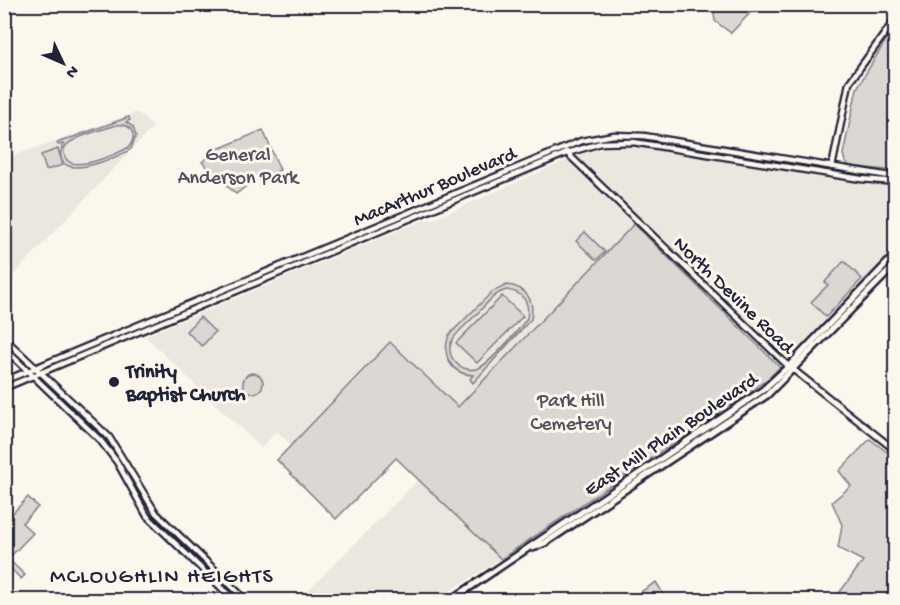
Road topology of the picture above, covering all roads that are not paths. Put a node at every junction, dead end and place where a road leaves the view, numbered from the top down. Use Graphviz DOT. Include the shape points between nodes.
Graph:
graph roads {
  1 [pos="896,18"];
  2 [pos="562,148"];
  3 [pos="567,153"];
  4 [pos="832,167"];
  5 [pos="894,175"];
  6 [pos="896,182"];
  7 [pos="896,254"];
  8 [pos="896,264"];
  9 [pos="876,274"];
  10 [pos="857,304"];
  11 [pos="847,305"];
  12 [pos="4,338"];
  13 [pos="824,339"];
  14 [pos="4,348"];
  15 [pos="37,368"];
  16 [pos="792,368"];
  17 [pos="28,371"];
  18 [pos="42,373"];
  19 [pos="34,376"];
  20 [pos="4,381"];
  21 [pos="4,388"];
  22 [pos="896,451"];
  23 [pos="234,600"];
  24 [pos="246,600"];
  25 [pos="451,600"];
  1 -- 4 [label="street" via="849,83"];
  2 -- 3 [label="street, North Devine Road"];
  2 -- 4 [label="street, MacArthur Boulevard" via="601,137 630,135"];
  2 -- 15 [label="street, MacArthur Boulevard"];
  3 -- 6 [label="street, MacArthur Boulevard" via="602,143 633,142"];
  3 -- 16 [label="street, North Devine Road"];
  3 -- 18 [label="street, MacArthur Boulevard"];
  4 -- 5 [label="street, MacArthur Boulevard"];
  7 -- 9 [label="main road, East Mill Plain Boulevard"];
  8 -- 10 [label="main road, East Mill Plain Boulevard"];
  9 -- 10 [label="main road" via="877,279"];
  9 -- 11 [label="main road, East Mill Plain Boulevard"];
  10 -- 13 [label="main road, East Mill Plain Boulevard"];
  11 -- 13 [label="main road"];
  11 -- 16 [label="main road, East Mill Plain Boulevard"];
  12 -- 15 [label="street"];
  13 -- 16 [label="main road, East Mill Plain Boulevard"];
  14 -- 17 [label="street"];
  15 -- 17 [label="street, MacArthur Boulevard"];
  15 -- 18 [label="street"];
  16 -- 22 [label="street, North Devine Road"];
  16 -- 25 [label="main road, East Mill Plain Boulevard" via="749,401"];
  17 -- 19 [label="street"];
  17 -- 20 [label="street, MacArthur Boulevard"];
  18 -- 19 [label="street, MacArthur Boulevard"];
  18 -- 24 [label="street" via="113,442 156,513"];
  19 -- 21 [label="street, MacArthur Boulevard"];
  19 -- 23 [label="street" via="109,450 147,516"];
}
